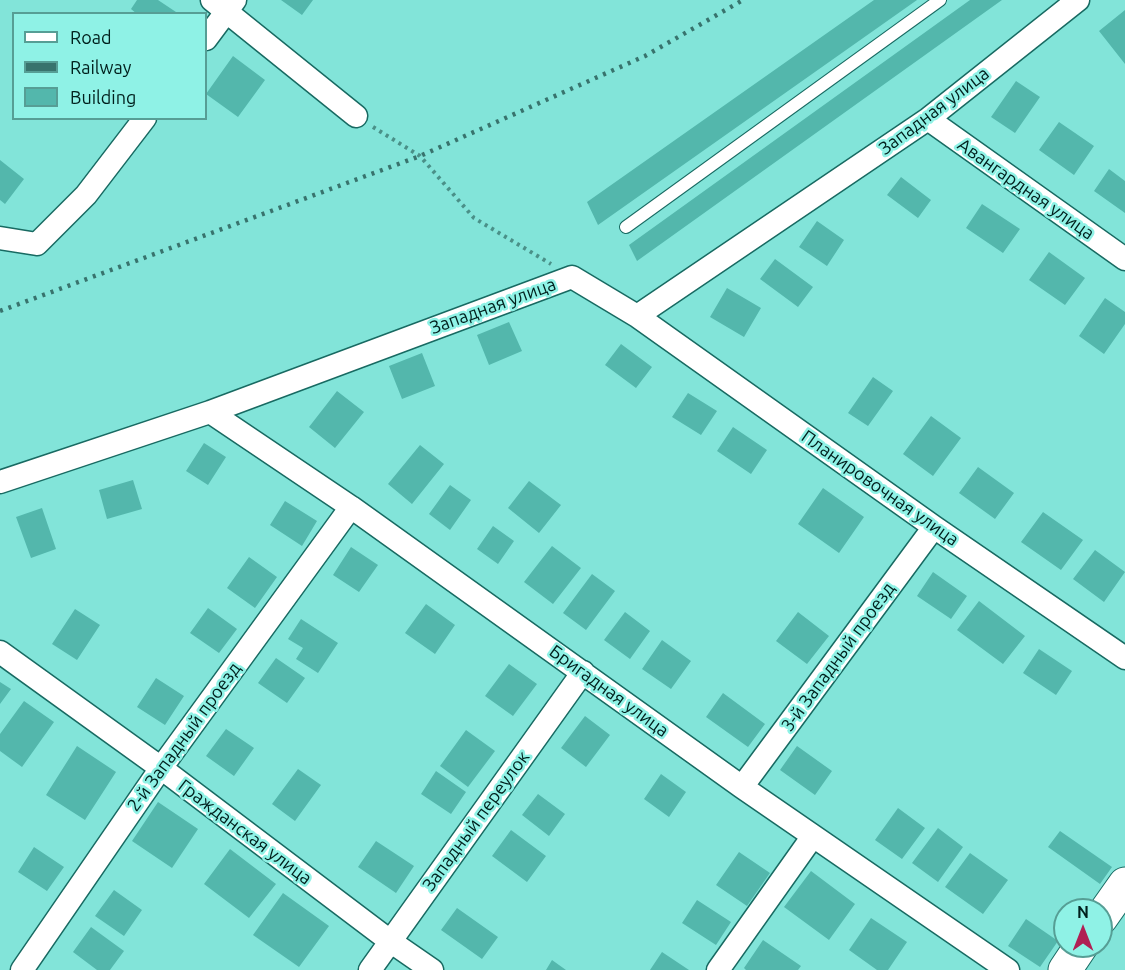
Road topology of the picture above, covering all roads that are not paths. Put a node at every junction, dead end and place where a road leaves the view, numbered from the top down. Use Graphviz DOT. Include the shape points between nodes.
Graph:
graph roads {
  1 [pos="939,0"];
  2 [pos="1078,0"];
  3 [pos="225,4"];
  4 [pos="207,37"];
  5 [pos="356,116"];
  6 [pos="928,119"];
  7 [pos="143,120"];
  8 [pos="626,227"];
  9 [pos="0,238"];
  10 [pos="1125,259"];
  11 [pos="637,316"];
  12 [pos="210,412"];
  13 [pos="0,482"];
  14 [pos="351,507"];
  15 [pos="934,527"];
  16 [pos="0,652"];
  17 [pos="1125,658"];
  18 [pos="583,672"];
  19 [pos="161,768"];
  20 [pos="742,787"];
  21 [pos="813,836"];
  22 [pos="1125,884"];
  23 [pos="1113,901"];
  24 [pos="390,941"];
  25 [pos="22,970"];
  26 [pos="370,970"];
  27 [pos="432,970"];
  28 [pos="718,970"];
  29 [pos="1008,970"];
  1 -- 8 [label="lane"];
  2 -- 6 [label="street, Западная улица"];
  3 -- 4 [label="street"];
  3 -- 5 [label="street"];
  6 -- 10 [label="street, Авангардная улица"];
  6 -- 11 [label="street, Западная улица"];
  7 -- 9 [label="street" via="86,195 37,244"];
  11 -- 12 [label="street, Западная улица" via="572,277"];
  11 -- 15 [label="street, Планировочная улица"];
  12 -- 13 [label="street, Западная улица"];
  12 -- 14 [label="street, Бригадная улица"];
  14 -- 18 [label="street, Бригадная улица"];
  14 -- 19 [label="street, 2-й Западный проезд"];
  15 -- 17 [label="street, Планировочная улица"];
  15 -- 20 [label="street, 3-й Западный проезд"];
  16 -- 19 [label="street, Гражданская улица"];
  18 -- 20 [label="street, Бригадная улица"];
  18 -- 24 [label="street, Западный переулок"];
  19 -- 24 [label="street, Гражданская улица"];
  19 -- 25 [label="street, 2-й Западный проезд"];
  20 -- 21 [label="street, Бригадная улица"];
  21 -- 28 [label="street"];
  21 -- 29 [label="street, Бригадная улица"];
  22 -- 23 [label="street"];
  24 -- 26 [label="street, Западный переулок"];
  24 -- 27 [label="street, Гражданская улица"];
}
